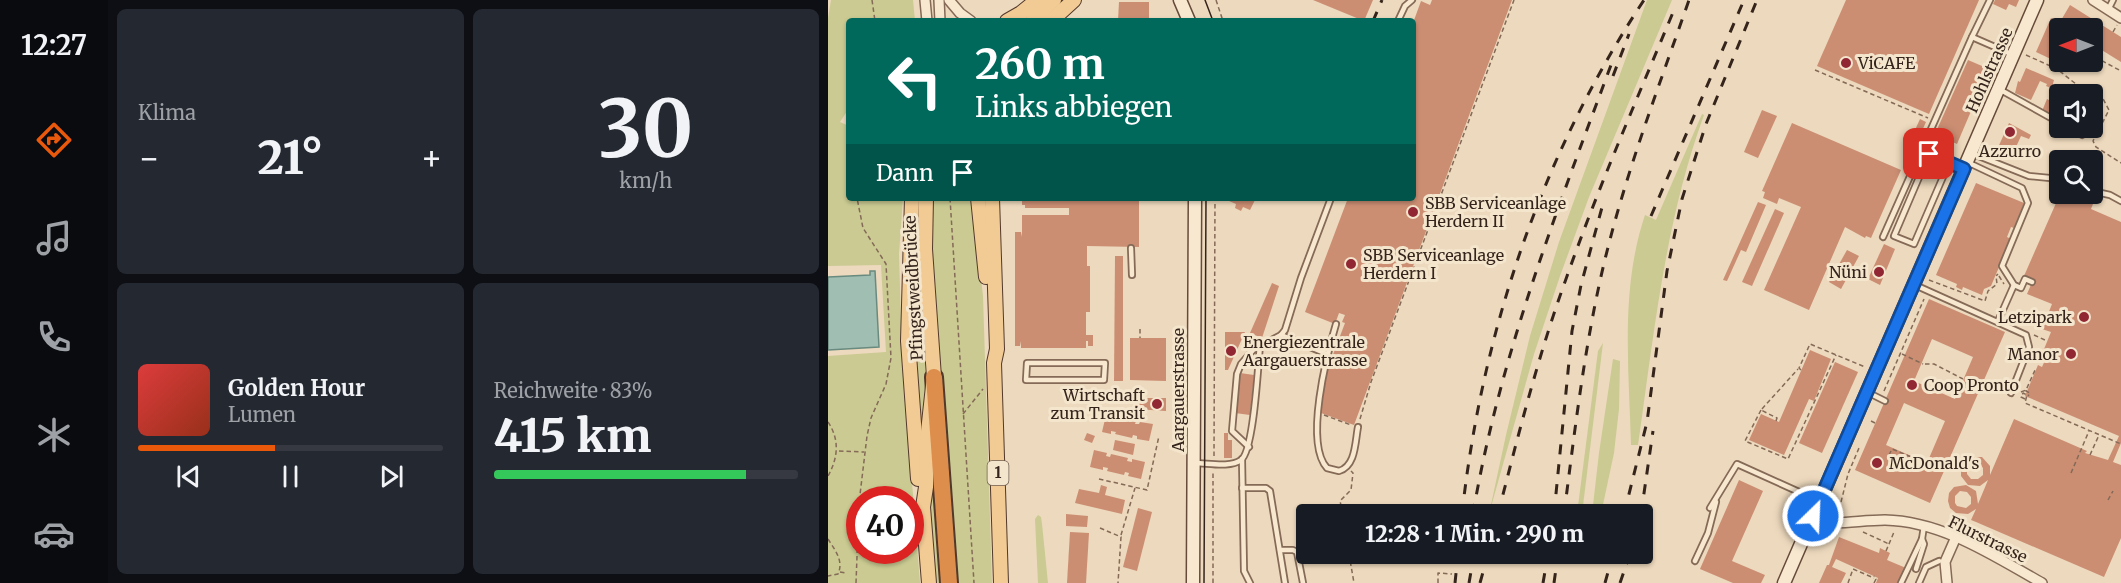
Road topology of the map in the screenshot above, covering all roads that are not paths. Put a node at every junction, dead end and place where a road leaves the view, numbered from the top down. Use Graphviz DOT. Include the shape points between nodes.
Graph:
graph roads {
  1 [pos="925,0"];
  2 [pos="939,0"];
  3 [pos="949,0"];
  4 [pos="1037,0"];
  5 [pos="1054,0"];
  6 [pos="1074,0"];
  7 [pos="1180,0"];
  8 [pos="1412,0"];
  9 [pos="1990,0"];
  10 [pos="2037,0"];
  11 [pos="2092,0"];
  12 [pos="2113,0"];
  13 [pos="2108,10"];
  14 [pos="927,18"];
  15 [pos="940,18"];
  16 [pos="967,18"];
  17 [pos="1013,18"];
  18 [pos="1035,18"];
  19 [pos="1054,18"];
  20 [pos="1188,18"];
  21 [pos="1399,18"];
  22 [pos="2120,18"];
  23 [pos="1972,37"];
  24 [pos="2019,54"];
  25 [pos="1999,89"];
  26 [pos="2049,117"];
  27 [pos="1967,161"];
  28 [pos="1949,163"];
  29 [pos="2049,177"];
  30 [pos="2103,194"];
  31 [pos="912,201"];
  32 [pos="927,201"];
  33 [pos="978,201"];
  34 [pos="992,201"];
  35 [pos="1195,201"];
  36 [pos="1330,201"];
  37 [pos="2121,201"];
  38 [pos="1883,237"];
  39 [pos="1131,248"];
  40 [pos="1132,275"];
  41 [pos="2032,282"];
  42 [pos="1914,285"];
  43 [pos="2014,285"];
  44 [pos="1976,311"];
  45 [pos="1973,318"];
  46 [pos="1998,321"];
  47 [pos="1336,324"];
  48 [pos="2023,333"];
  49 [pos="1281,335"];
  50 [pos="2023,339"];
  51 [pos="1260,345"];
  52 [pos="1327,354"];
  53 [pos="994,363"];
  54 [pos="934,377"];
  55 [pos="1026,380"];
  56 [pos="1867,392"];
  57 [pos="2012,393"];
  58 [pos="1885,401"];
  59 [pos="1358,427"];
  60 [pos="1249,447"];
  61 [pos="1242,459"];
  62 [pos="1194,463"];
  63 [pos="919,486"];
  64 [pos="1242,488"];
  65 [pos="924,492"];
  66 [pos="1718,494"];
  67 [pos="1819,501"];
  68 [pos="1710,508"];
  69 [pos="924,520"];
  70 [pos="1811,521"];
  71 [pos="1924,526"];
  72 [pos="1956,537"];
  73 [pos="1922,539"];
  74 [pos="1280,550"];
  75 [pos="1695,561"];
  76 [pos="1939,561"];
  77 [pos="1916,569"];
  78 [pos="929,583"];
  79 [pos="949,583"];
  80 [pos="1001,583"];
  81 [pos="1193,583"];
  82 [pos="1250,583"];
  83 [pos="1285,583"];
  84 [pos="1303,583"];
  85 [pos="1784,583"];
  86 [pos="1901,583"];
  87 [pos="1919,583"];
  88 [pos="1947,583"];
  89 [pos="2042,583"];
  1 -- 14 [label="street"];
  2 -- 15 [label="street"];
  3 -- 16 [label="street"];
  4 -- 17 [label="main road"];
  5 -- 18 [label="main road"];
  6 -- 19 [label="main road"];
  7 -- 20 [label="street"];
  8 -- 21 [label="lane" via="1404,6"];
  9 -- 23 [label="lane"];
  10 -- 24 [label="street, Hohlstrasse"];
  11 -- 13 [label="street"];
  12 -- 13 [label="lane"];
  13 -- 22 [label="street"];
  23 -- 24 [label="lane"];
  23 -- 38 [label="lane"];
  24 -- 25 [label="street, Hohlstrasse"];
  25 -- 26 [label="lane"];
  25 -- 27 [label="street, Hohlstrasse"];
  27 -- 28 [label="lane"];
  27 -- 29 [label="lane"];
  27 -- 42 [label="street, Hohlstrasse"];
  27 -- 43 [label="lane" via="2022,188 2028,203 2002,266"];
  28 -- 28 [label="lane" via="1929,154 1894,236 1914,244"];
  30 -- 37 [label="lane"];
  31 -- 63 [label="main road" via="909,355"];
  32 -- 54 [label="main road, Pfingstweidbrücke" via="925,232"];
  33 -- 53 [label="main road"];
  34 -- 53 [label="main road, 1" via="997,349"];
  35 -- 62 [label="street, Aargauerstrasse"];
  36 -- 49 [label="lane"];
  39 -- 40 [label="lane"];
  41 -- 43 [label="lane" via="2025,279 2021,288"];
  42 -- 44 [label="lane"];
  42 -- 56 [label="street, Hohlstrasse"];
  43 -- 46 [label="lane"];
  44 -- 45 [label="lane"];
  44 -- 46 [label="lane"];
  46 -- 48 [label="lane"];
  47 -- 52 [label="lane"];
  48 -- 50 [label="lane"];
  48 -- 57 [label="lane" via="2030,346"];
  49 -- 51 [label="lane"];
  49 -- 52 [label="lane"];
  51 -- 60 [label="lane"];
  51 -- 60 [label="lane" via="1240,364 1236,384 1232,430"];
  52 -- 59 [label="lane" via="1319,413 1323,464 1334,471 1347,468"];
  53 -- 80 [label="main road, 1"];
  54 -- 65 [label="main road, Pfingstweidbrücke"];
  54 -- 79 [label="highway"];
  55 -- 55 [label="lane" via="1104,380 1105,363 1027,363"];
  56 -- 58 [label="lane"];
  56 -- 67 [label="street, Hohlstrasse"];
  60 -- 61 [label="lane"];
  61 -- 62 [label="lane" via="1232,463"];
  61 -- 64 [label="lane"];
  62 -- 81 [label="street, Aargauerstrasse"];
  64 -- 74 [label="lane" via="1270,491"];
  64 -- 82 [label="lane" via="1244,573"];
  66 -- 67 [label="lane" via="1737,464"];
  66 -- 68 [label="lane"];
  66 -- 75 [label="lane"];
  67 -- 70 [label="street, Hohlstrasse"];
  69 -- 78 [label="main road"];
  70 -- 71 [label="street, Flurstrasse" via="1831,525 1885,520"];
  70 -- 85 [label="street, Hohlstrasse"];
  71 -- 72 [label="street, Flurstrasse"];
  71 -- 73 [label="lane"];
  72 -- 88 [label="street" via="1945,562"];
  72 -- 89 [label="street, Flurstrasse"];
  73 -- 77 [label="lane"];
  73 -- 86 [label="lane"];
  74 -- 83 [label="lane"];
  74 -- 84 [label="lane" via="1297,552"];
  76 -- 87 [label="lane" via="1926,567"];
}
